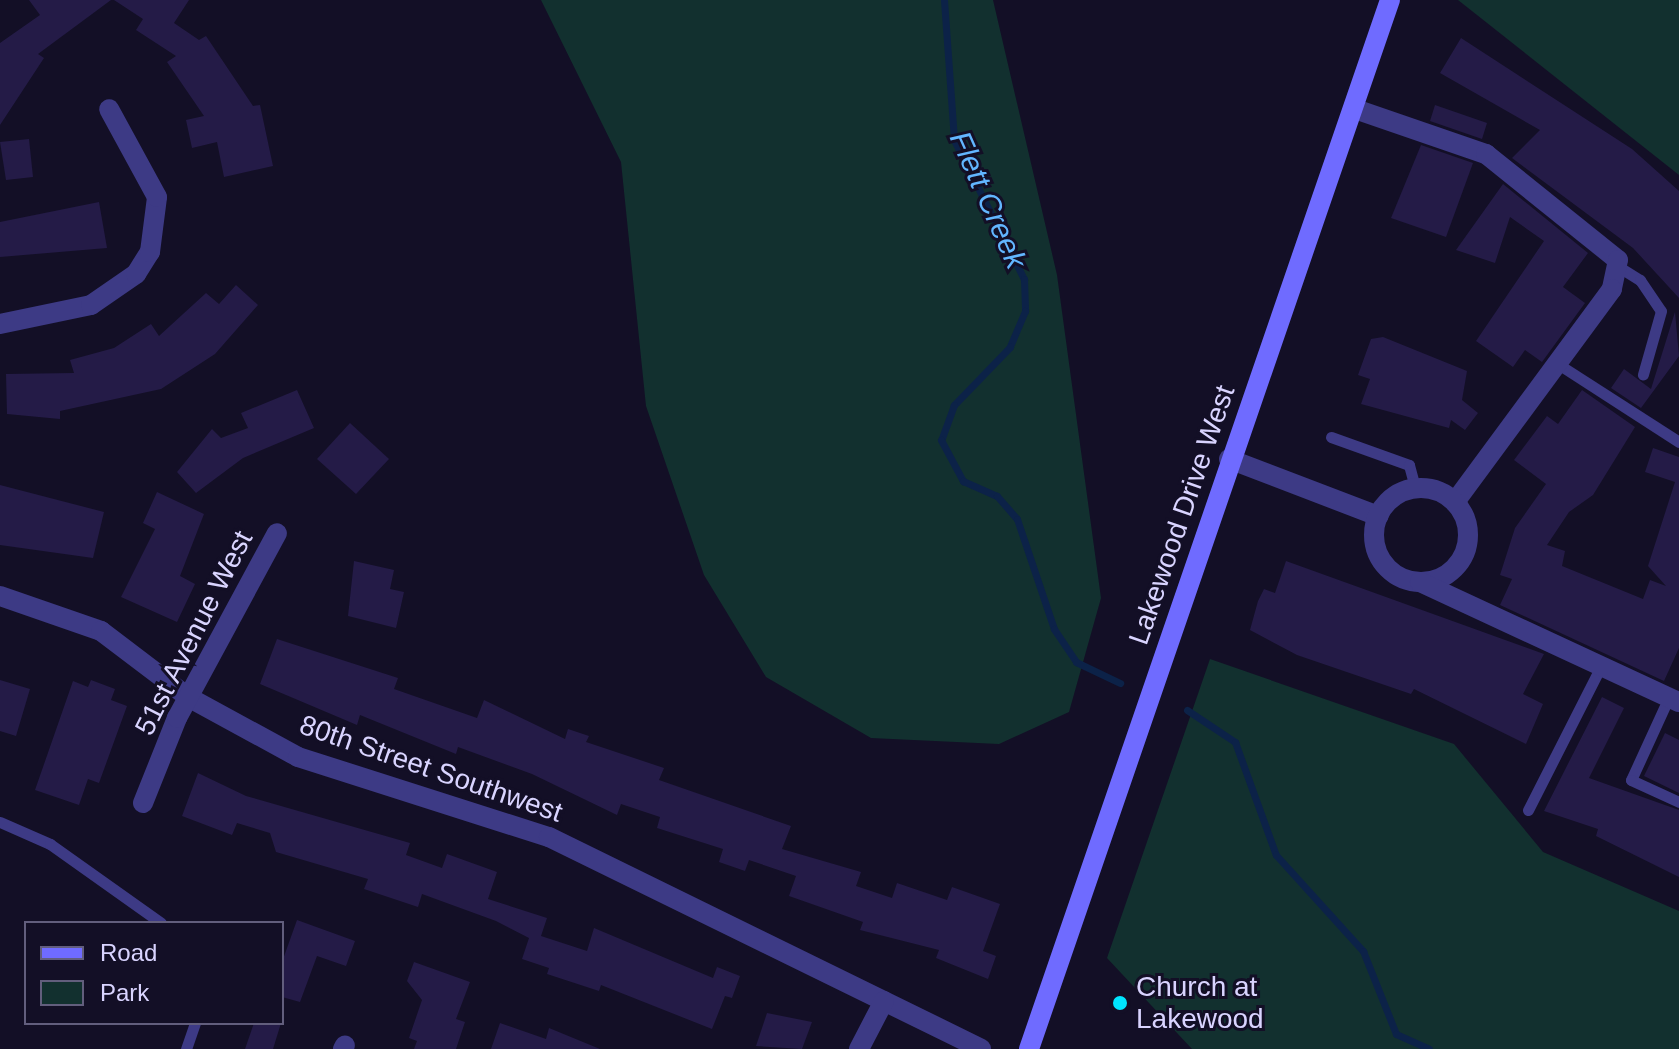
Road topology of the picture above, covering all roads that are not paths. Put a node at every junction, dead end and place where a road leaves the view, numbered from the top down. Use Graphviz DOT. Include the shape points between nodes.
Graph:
graph roads {
  1 [pos="1390,0"];
  2 [pos="109,109"];
  3 [pos="1355,109"];
  4 [pos="1619,267"];
  5 [pos="0,324"];
  6 [pos="1558,364"];
  7 [pos="1643,374"];
  8 [pos="1331,437"];
  9 [pos="1679,442"];
  10 [pos="1229,459"];
  11 [pos="1415,488"];
  12 [pos="1455,502"];
  13 [pos="1378,516"];
  14 [pos="277,533"];
  15 [pos="1420,582"];
  16 [pos="0,596"];
  17 [pos="1600,668"];
  18 [pos="188,697"];
  19 [pos="1674,700"];
  20 [pos="1679,802"];
  21 [pos="143,803"];
  22 [pos="1528,810"];
  23 [pos="0,822"];
  24 [pos="158,921"];
  25 [pos="884,1001"];
  26 [pos="194,1025"];
  27 [pos="186,1049"];
  28 [pos="859,1049"];
  29 [pos="981,1049"];
  30 [pos="1029,1049"];
  1 -- 3 [label="main road, Lakewood Drive West"];
  2 -- 5 [label="street" via="157,197 150,252 136,274 91,305"];
  3 -- 4 [label="street" via="1486,154 1612,249"];
  3 -- 10 [label="main road, Lakewood Drive West"];
  4 -- 6 [label="street"];
  4 -- 7 [label="lane" via="1640,280 1661,311"];
  6 -- 9 [label="lane"];
  6 -- 12 [label="street"];
  8 -- 11 [label="lane" via="1409,465"];
  10 -- 13 [label="street"];
  10 -- 30 [label="main road, Lakewood Drive West"];
  11 -- 12 [label="street"];
  11 -- 13 [label="street"];
  12 -- 15 [label="street" via="1468,531 1460,561"];
  13 -- 15 [label="street" via="1381,560"];
  14 -- 18 [label="street, 51st Avenue West"];
  15 -- 17 [label="street"];
  16 -- 18 [label="street, 80th Street Southwest" via="97,629"];
  17 -- 19 [label="street"];
  17 -- 22 [label="lane"];
  18 -- 21 [label="street, 51st Avenue West"];
  18 -- 25 [label="street, 80th Street Southwest" via="298,757 549,837"];
  19 -- 20 [label="lane" via="1631,780"];
  23 -- 24 [label="lane" via="97,873"];
  25 -- 28 [label="street"];
  25 -- 29 [label="street, 80th Street Southwest"];
  26 -- 27 [label="lane"];
}
